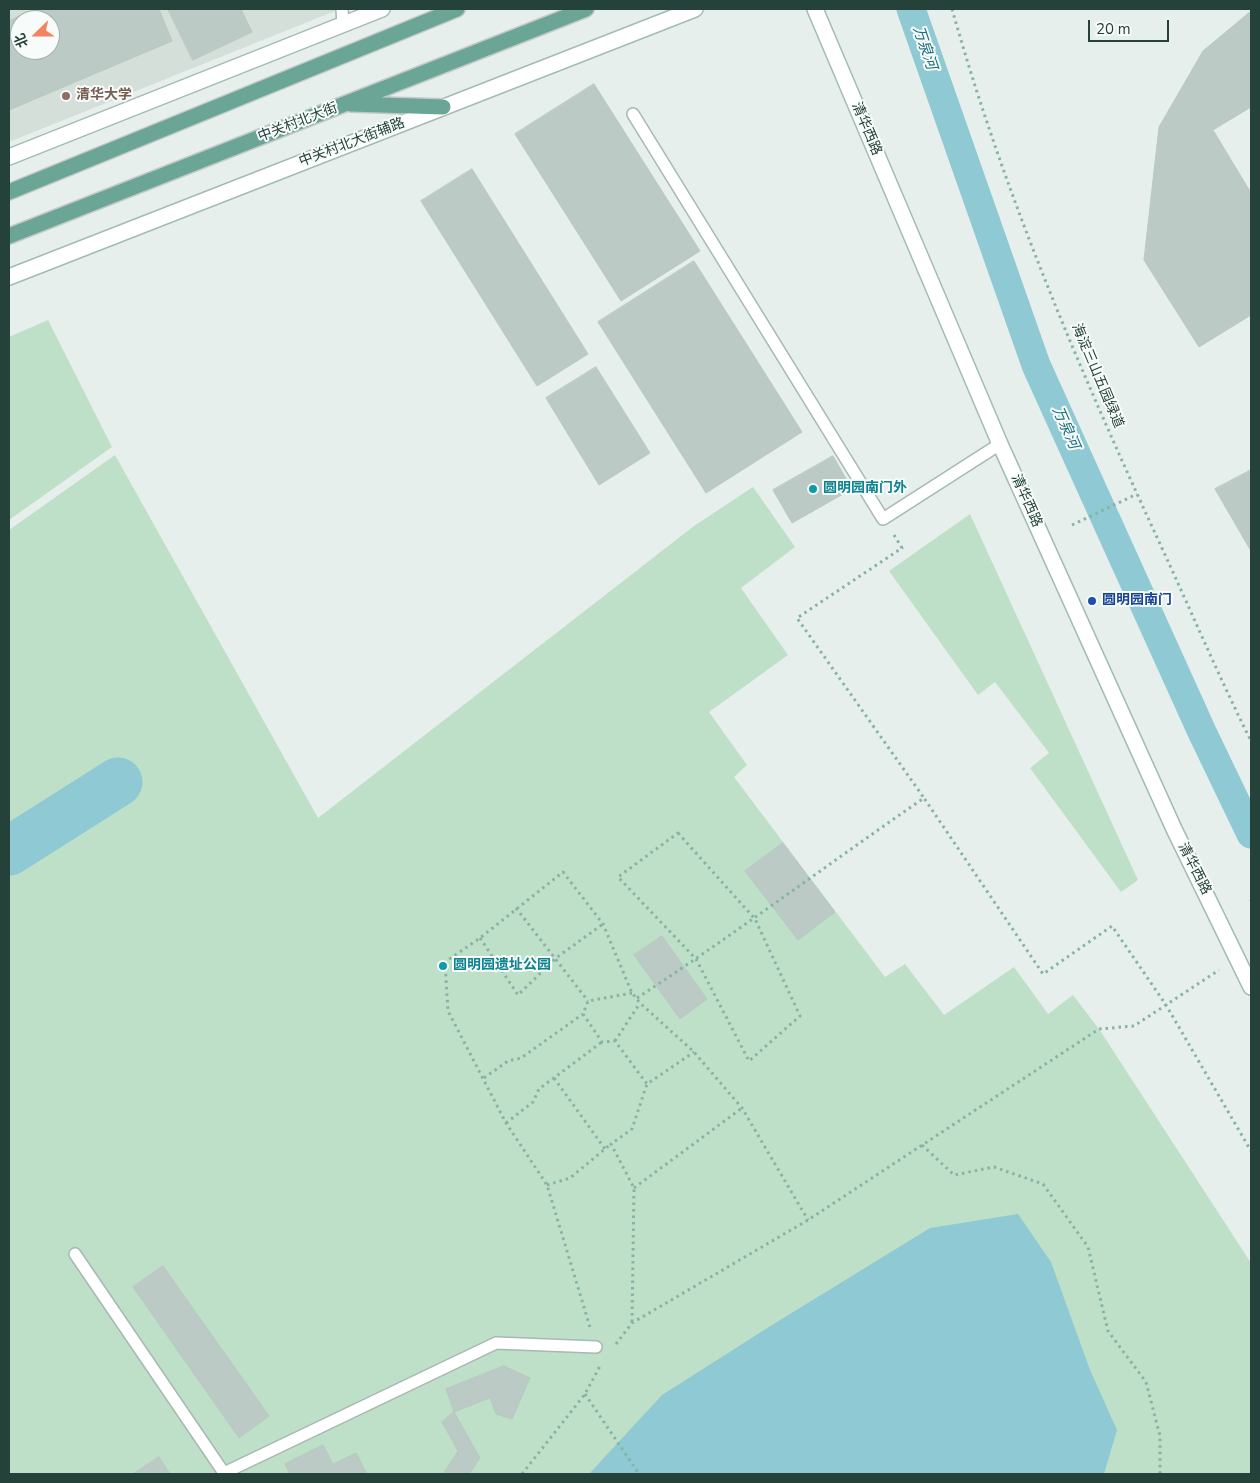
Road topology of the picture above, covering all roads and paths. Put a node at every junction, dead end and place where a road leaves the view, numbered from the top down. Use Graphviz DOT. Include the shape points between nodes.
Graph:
graph roads {
  1 [pos="342,9"];
  2 [pos="382,9"];
  3 [pos="457,9"];
  4 [pos="586,9"];
  5 [pos="695,9"];
  6 [pos="815,9"];
  7 [pos="952,9"];
  8 [pos="343,25"];
  9 [pos="344,104"];
  10 [pos="443,107"];
  11 [pos="633,114"];
  12 [pos="9,157"];
  13 [pos="9,192"];
  14 [pos="9,236"];
  15 [pos="9,277"];
  16 [pos="1000,444"];
  17 [pos="1137,494"];
  18 [pos="883,519"];
  19 [pos="1072,525"];
  20 [pos="1251,741"];
  21 [pos="924,798"];
  22 [pos="516,908"];
  23 [pos="755,919"];
  24 [pos="603,924"];
  25 [pos="480,938"];
  26 [pos="556,958"];
  27 [pos="1236,958"];
  28 [pos="696,959"];
  29 [pos="1251,987"];
  30 [pos="632,993"];
  31 [pos="637,998"];
  32 [pos="588,1001"];
  33 [pos="640,1003"];
  34 [pos="1166,1005"];
  35 [pos="583,1014"];
  36 [pos="615,1041"];
  37 [pos="602,1042"];
  38 [pos="694,1052"];
  39 [pos="484,1078"];
  40 [pos="554,1078"];
  41 [pos="648,1084"];
  42 [pos="742,1108"];
  43 [pos="506,1123"];
  44 [pos="610,1144"];
  45 [pos="922,1145"];
  46 [pos="605,1149"];
  47 [pos="1251,1151"];
  48 [pos="547,1185"];
  49 [pos="634,1188"];
  50 [pos="808,1220"];
  51 [pos="75,1254"];
  52 [pos="632,1323"];
  53 [pos="596,1347"];
  54 [pos="611,1351"];
  55 [pos="585,1394"];
  56 [pos="522,1474"];
  57 [pos="639,1474"];
  58 [pos="1160,1474"];
  1 -- 8 [label="lane"];
  2 -- 8 [label="street"];
  3 -- 13 [label="main road"];
  4 -- 9 [label="main road, 中关村北大街"];
  5 -- 10 [label="street, 中关村北大街辅路"];
  6 -- 16 [label="street, 清华西路"];
  7 -- 17 [label="path, 海淀三山五园绿道" via="1007,182 1061,321"];
  8 -- 12 [label="street"];
  9 -- 10 [label="main road"];
  9 -- 14 [label="main road, 中关村北大街"];
  10 -- 15 [label="street, 中关村北大街辅路"];
  11 -- 18 [label="lane"];
  16 -- 18 [label="lane"];
  16 -- 27 [label="street, 清华西路" via="1170,821"];
  17 -- 19 [label="path, bridge"];
  17 -- 20 [label="path, 海淀三山五园绿道"];
  18 -- 21 [label="path" via="902,548 797,618"];
  21 -- 23 [label="path"];
  21 -- 34 [label="path" via="1044,974 1112,926"];
  22 -- 24 [label="path" via="563,872"];
  22 -- 25 [label="path"];
  22 -- 26 [label="path"];
  23 -- 28 [label="path"];
  23 -- 28 [label="path" via="800,1016 749,1061"];
  23 -- 28 [label="path" via="678,833 618,877"];
  24 -- 26 [label="path"];
  24 -- 30 [label="path"];
  25 -- 26 [label="path" via="518,995"];
  25 -- 39 [label="path" via="445,962 448,1010"];
  26 -- 32 [label="path"];
  27 -- 29 [label="street, 清华西路"];
  27 -- 34 [label="path"];
  28 -- 31 [label="path"];
  30 -- 31 [label="path"];
  30 -- 32 [label="path"];
  31 -- 33 [label="path"];
  32 -- 35 [label="path"];
  33 -- 36 [label="path"];
  33 -- 38 [label="path"];
  34 -- 45 [label="path" via="1134,1026 1100,1029"];
  34 -- 47 [label="path"];
  35 -- 37 [label="path"];
  35 -- 39 [label="path" via="521,1058 508,1061"];
  36 -- 37 [label="path"];
  36 -- 41 [label="path"];
  37 -- 40 [label="path"];
  38 -- 41 [label="path"];
  38 -- 42 [label="path"];
  39 -- 43 [label="path"];
  40 -- 43 [label="path" via="539,1089 533,1102"];
  40 -- 46 [label="path"];
  41 -- 44 [label="path" via="632,1129"];
  42 -- 49 [label="path"];
  42 -- 50 [label="path"];
  43 -- 48 [label="path"];
  44 -- 46 [label="path"];
  44 -- 49 [label="path"];
  45 -- 50 [label="path"];
  45 -- 58 [label="path" via="954,1175 994,1167 1043,1184 1088,1247 1108,1331 1146,1382 1160,1436"];
  46 -- 48 [label="path" via="570,1178"];
  48 -- 53 [label="path"];
  49 -- 52 [label="path"];
  50 -- 52 [label="path"];
  51 -- 53 [label="lane" via="224,1473 496,1343"];
  52 -- 54 [label="path"];
  53 -- 55 [label="path" via="601,1364"];
  55 -- 56 [label="path"];
  55 -- 57 [label="path"];
}
